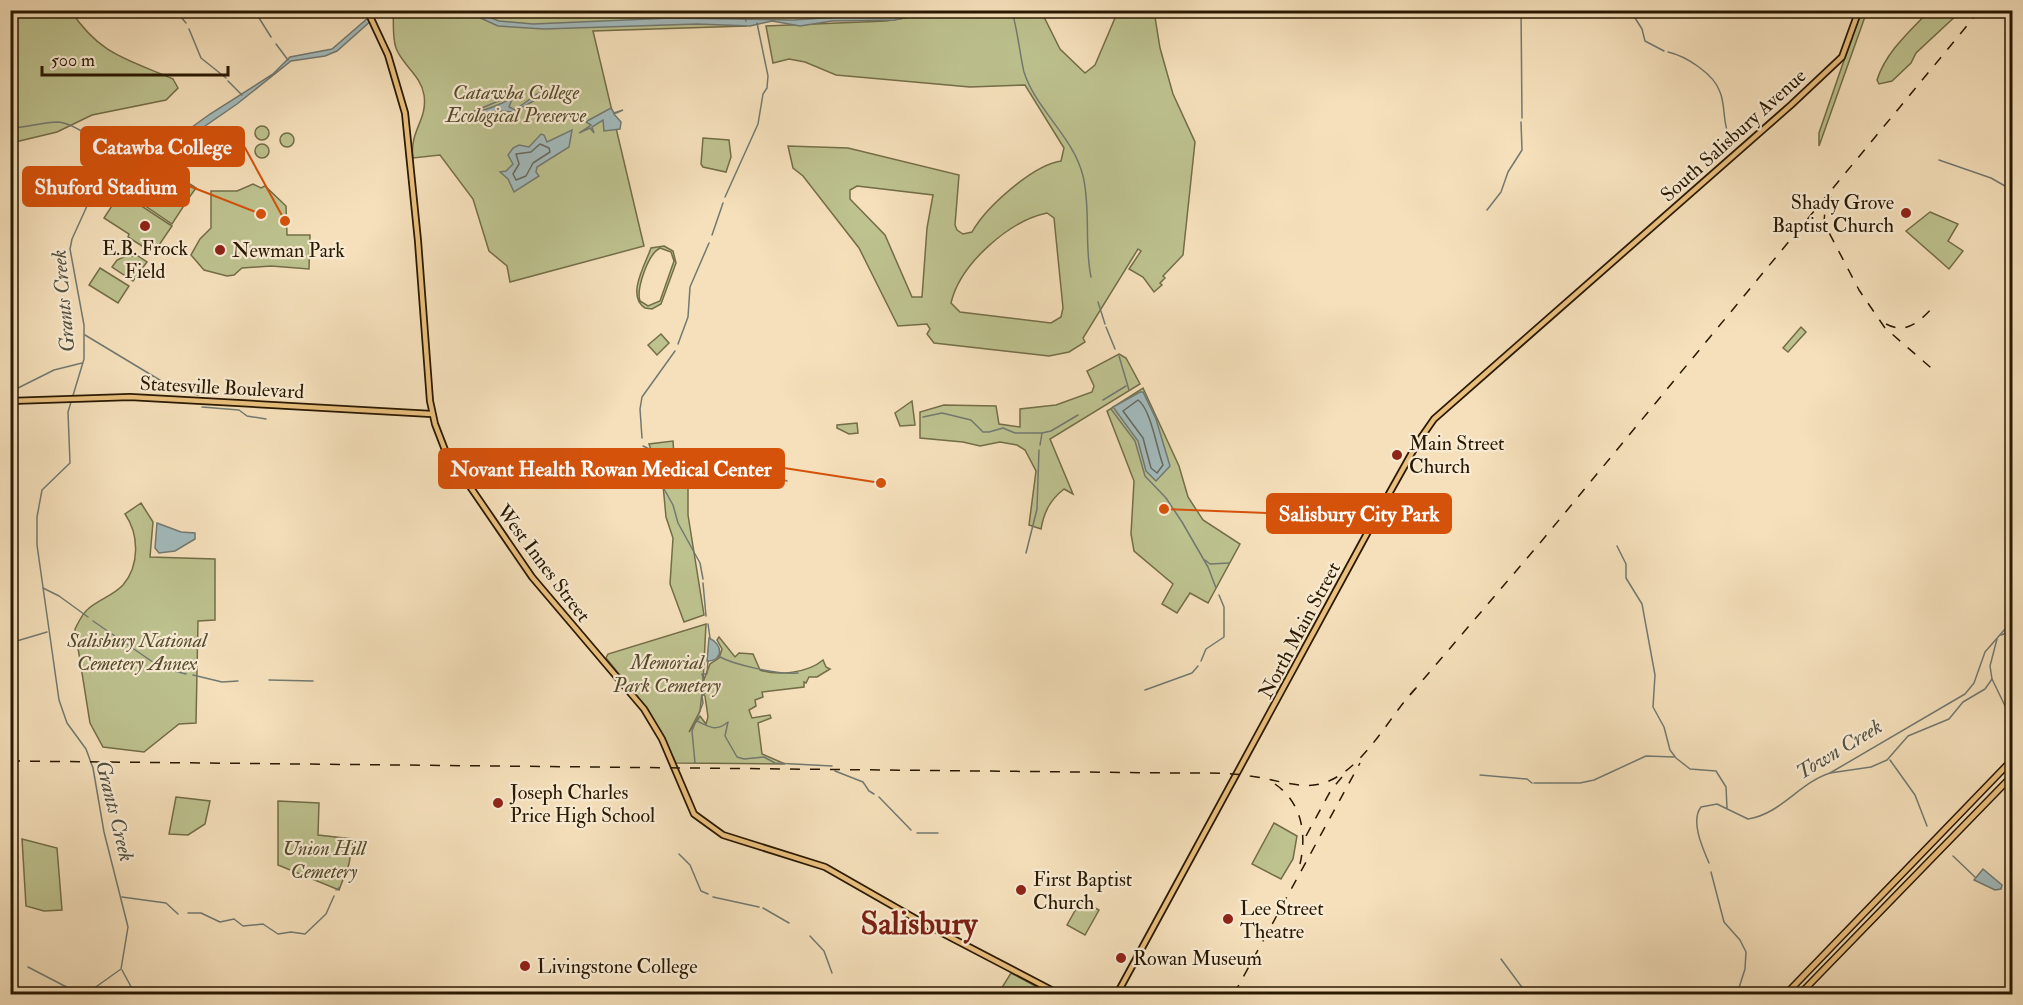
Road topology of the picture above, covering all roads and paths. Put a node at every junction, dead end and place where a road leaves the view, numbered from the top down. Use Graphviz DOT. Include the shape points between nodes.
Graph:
graph roads {
  1 [pos="1859,10"];
  2 [pos="367,11"];
  3 [pos="1606,268"];
  4 [pos="10,401"];
  5 [pos="432,414"];
  6 [pos="2013,760"];
  7 [pos="2013,776"];
  8 [pos="1059,994"];
  9 [pos="1117,994"];
  10 [pos="1786,994"];
  11 [pos="1800,994"];
  1 -- 3 [label="main road, South Salisbury Avenue" via="1842,57"];
  2 -- 5 [label="main road, West Innes Street" via="400,92 412,154"];
  3 -- 9 [label="main road, North Main Street" via="1434,419 1418,442"];
  4 -- 5 [label="main road, Statesville Boulevard" via="130,397"];
  5 -- 8 [label="main road, West Innes Street" via="445,450 501,536 648,716 697,816 729,837 825,867"];
  6 -- 10 [label="highway"];
  7 -- 11 [label="highway"];
}
